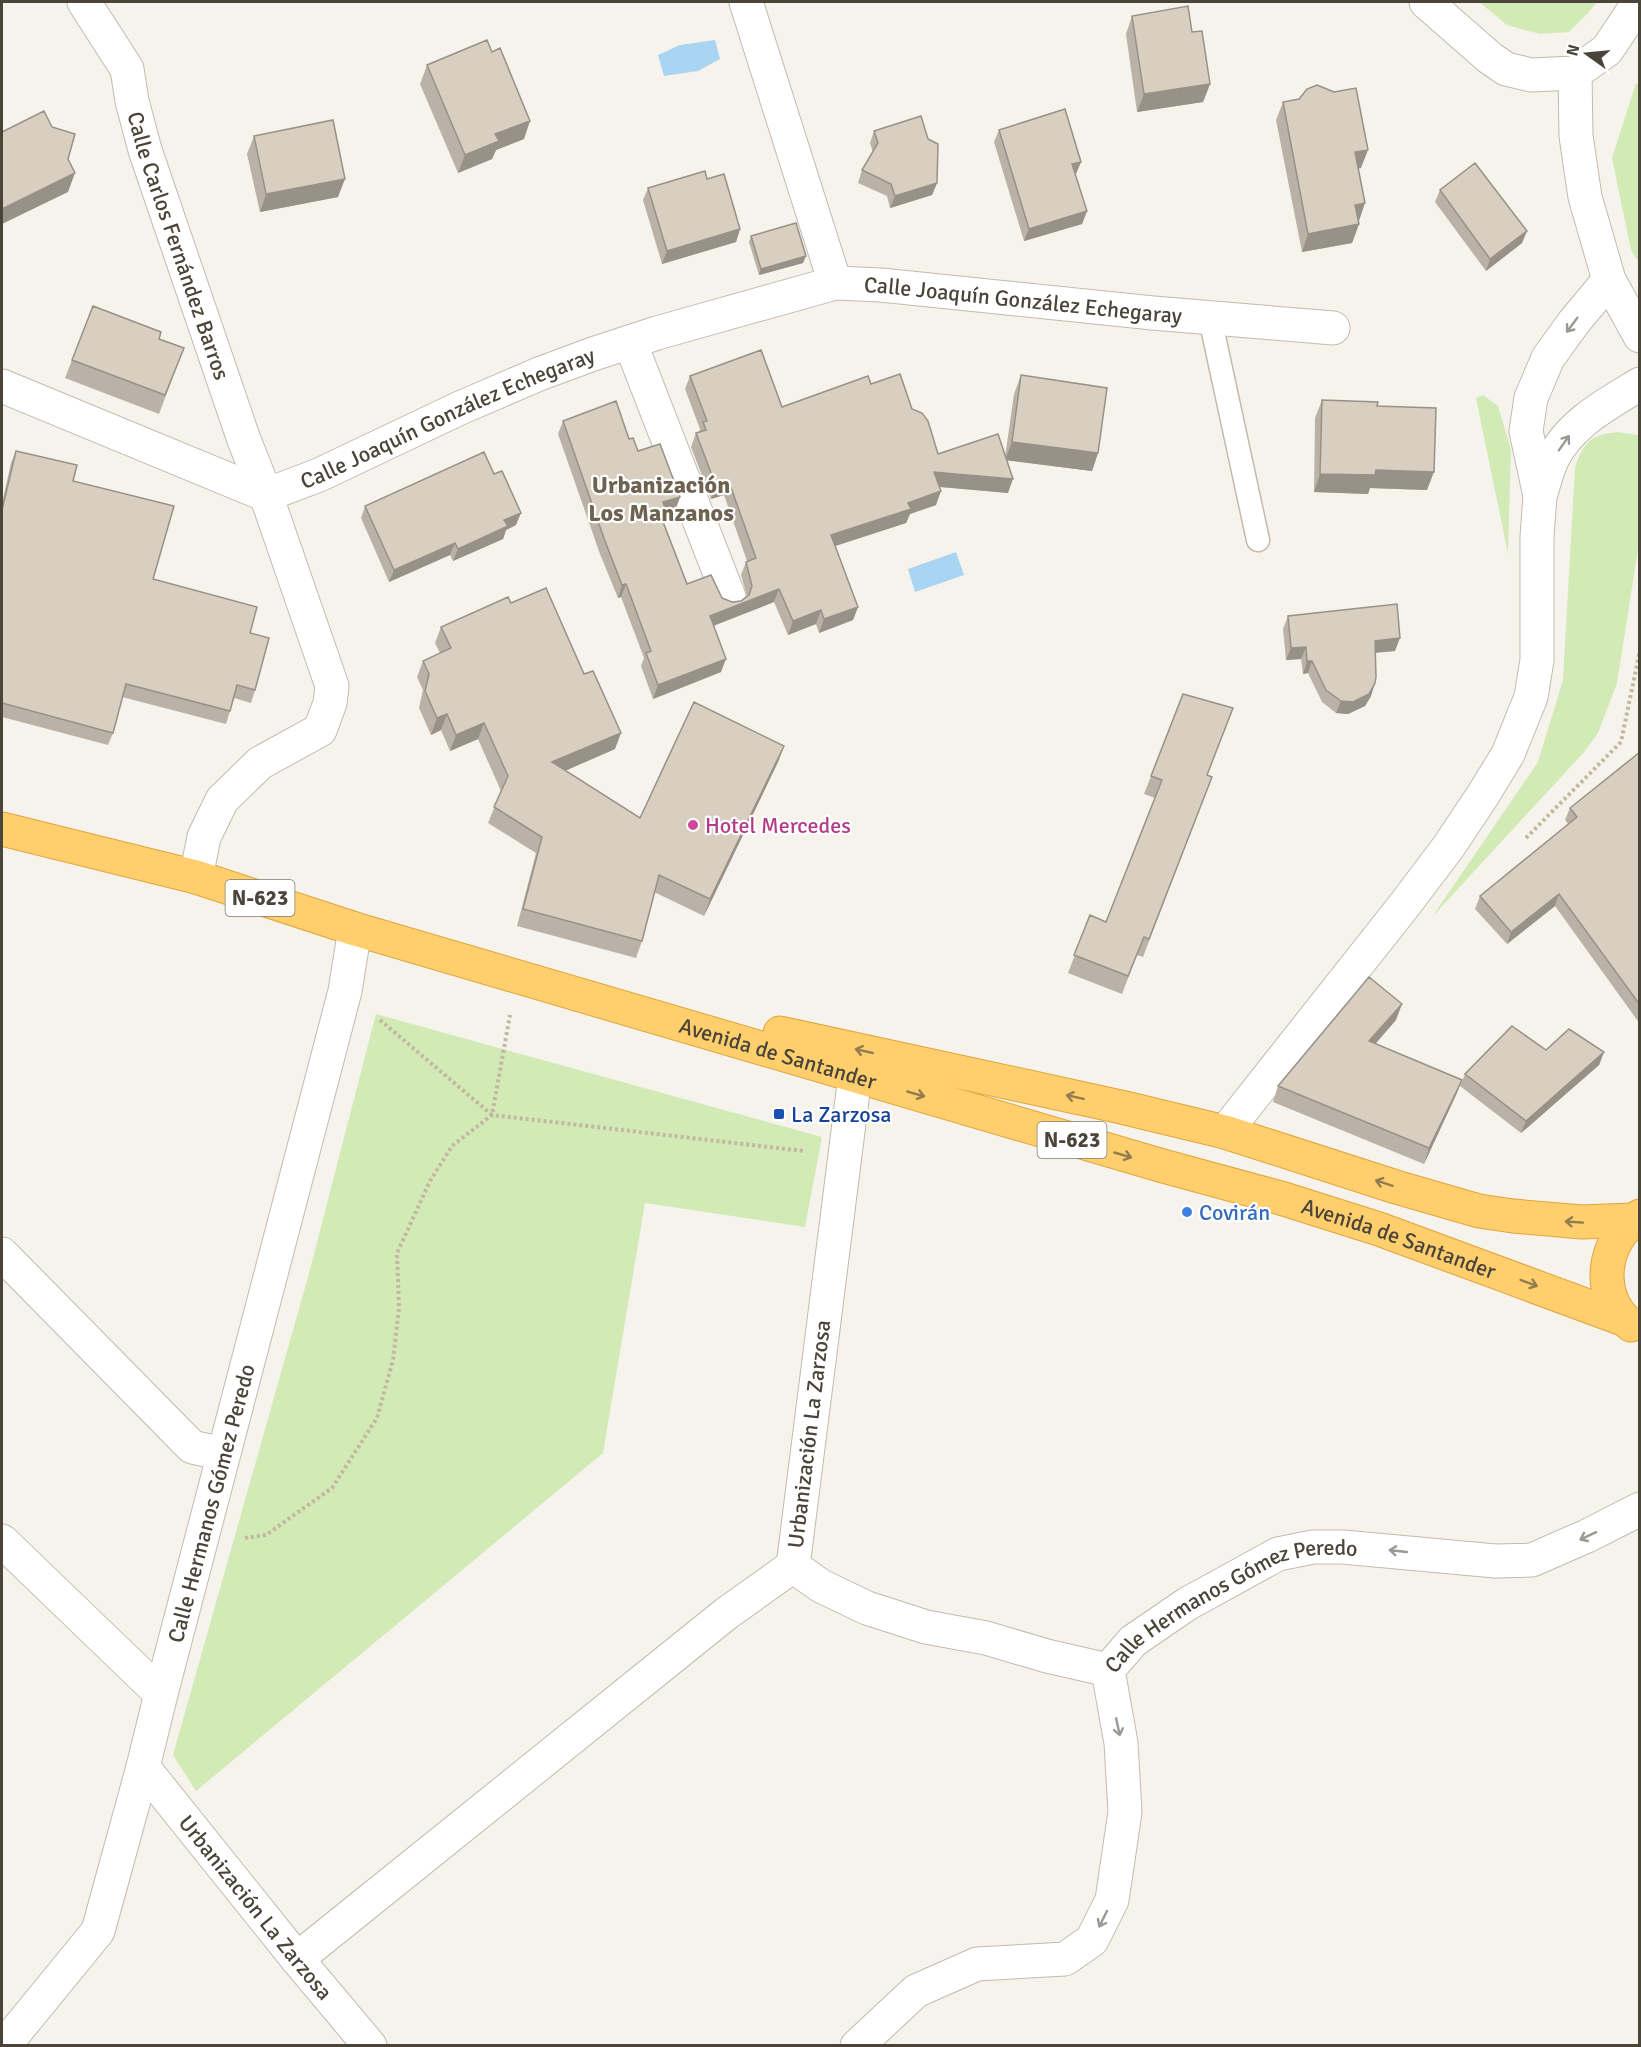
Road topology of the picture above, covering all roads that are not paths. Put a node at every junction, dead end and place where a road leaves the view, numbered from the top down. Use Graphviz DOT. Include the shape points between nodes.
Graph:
graph roads {
  1 [pos="84,2"];
  2 [pos="746,2"];
  3 [pos="1426,2"];
  4 [pos="1639,2"];
  5 [pos="1575,73"];
  6 [pos="1609,280"];
  7 [pos="836,283"];
  8 [pos="1210,318"];
  9 [pos="1333,328"];
  10 [pos="1640,336"];
  11 [pos="630,342"];
  12 [pos="1640,384"];
  13 [pos="2,386"];
  14 [pos="266,495"];
  15 [pos="1540,495"];
  16 [pos="1258,540"];
  17 [pos="729,597"];
  18 [pos="2,829"];
  19 [pos="196,877"];
  20 [pos="355,929"];
  21 [pos="517,977"];
  22 [pos="855,1076"];
  23 [pos="1225,1132"];
  24 [pos="1636,1218"];
  25 [pos="2,1254"];
  26 [pos="1631,1325"];
  27 [pos="223,1454"];
  28 [pos="1640,1509"];
  29 [pos="2,1541"];
  30 [pos="793,1566"];
  31 [pos="1108,1670"];
  32 [pos="161,1694"];
  33 [pos="143,1767"];
  34 [pos="297,1959"];
  35 [pos="4,2046"];
  36 [pos="370,2046"];
  37 [pos="857,2046"];
  1 -- 14 [label="street, Calle Carlos Fernández Barros" via="127,69 145,150"];
  2 -- 7 [label="street, Calle Joaquín González Echegaray"];
  3 -- 5 [label="street" via="1506,69 1532,75"];
  4 -- 5 [label="street" via="1607,50"];
  5 -- 6 [label="street" via="1576,136 1585,197"];
  6 -- 10 [label="street"];
  6 -- 15 [label="street, one-way" via="1548,358 1531,398 1526,431"];
  7 -- 8 [label="street, Calle Joaquín González Echegaray"];
  7 -- 11 [label="street, Calle Joaquín González Echegaray"];
  8 -- 9 [label="street, Calle Joaquín González Echegaray"];
  8 -- 16 [label="lane, Calle Joaquín González Echegaray"];
  11 -- 14 [label="street, Calle Joaquín González Echegaray" via="539,374 319,475"];
  11 -- 17 [label="street"];
  15 -- 12 [label="street, one-way" via="1553,459 1572,431 1601,407"];
  13 -- 14 [label="street"];
  14 -- 19 [label="street, Calle Carlos Fernández Barros" via="332,686 330,703 320,730 260,763 222,800 204,837"];
  15 -- 23 [label="street" via="1537,660 1531,697 1508,754 1442,856"];
  18 -- 19 [label="highway, Avenida de Santander / N-623"];
  19 -- 20 [label="highway, Avenida de Santander / N-623"];
  20 -- 21 [label="highway, Avenida de Santander / N-623"];
  20 -- 27 [label="street, Calle Hermanos Gómez Peredo" via="345,991"];
  21 -- 22 [label="highway, Avenida de Santander / N-623"];
  23 -- 21 [label="highway, Avenida de Santander / N-623, one-way"];
  22 -- 26 [label="highway, Avenida de Santander / N-623, one-way" via="1368,1225"];
  22 -- 30 [label="street, Urbanización La Zarzosa"];
  24 -- 23 [label="highway, Avenida de Santander / N-623, one-way" via="1582,1222 1479,1210"];
  24 -- 26 [label="highway, N-623" via="1614,1241 1607,1263 1608,1286 1616,1308"];
  25 -- 27 [label="street" via="192,1447"];
  27 -- 32 [label="street, Calle Hermanos Gómez Peredo"];
  28 -- 31 [label="street, Calle Hermanos Gómez Peredo, one-way" via="1532,1560 1496,1561 1343,1547 1313,1547 1278,1554 1187,1605 1133,1641"];
  29 -- 32 [label="street"];
  30 -- 31 [label="street, Urbanización La Zarzosa" via="821,1586 867,1608 926,1627 986,1638"];
  30 -- 34 [label="street" via="727,1613"];
  31 -- 37 [label="street, Calle Hermanos Gómez Peredo, one-way" via="1121,1743 1125,1812 1112,1900 1092,1940 1065,1959 976,1964 916,1990"];
  32 -- 33 [label="street, Calle Hermanos Gómez Peredo"];
  33 -- 34 [label="street, Urbanización La Zarzosa"];
  33 -- 35 [label="street, Calle Hermanos Gómez Peredo" via="98,1930"];
  34 -- 36 [label="street, Urbanización La Zarzosa"];
}
